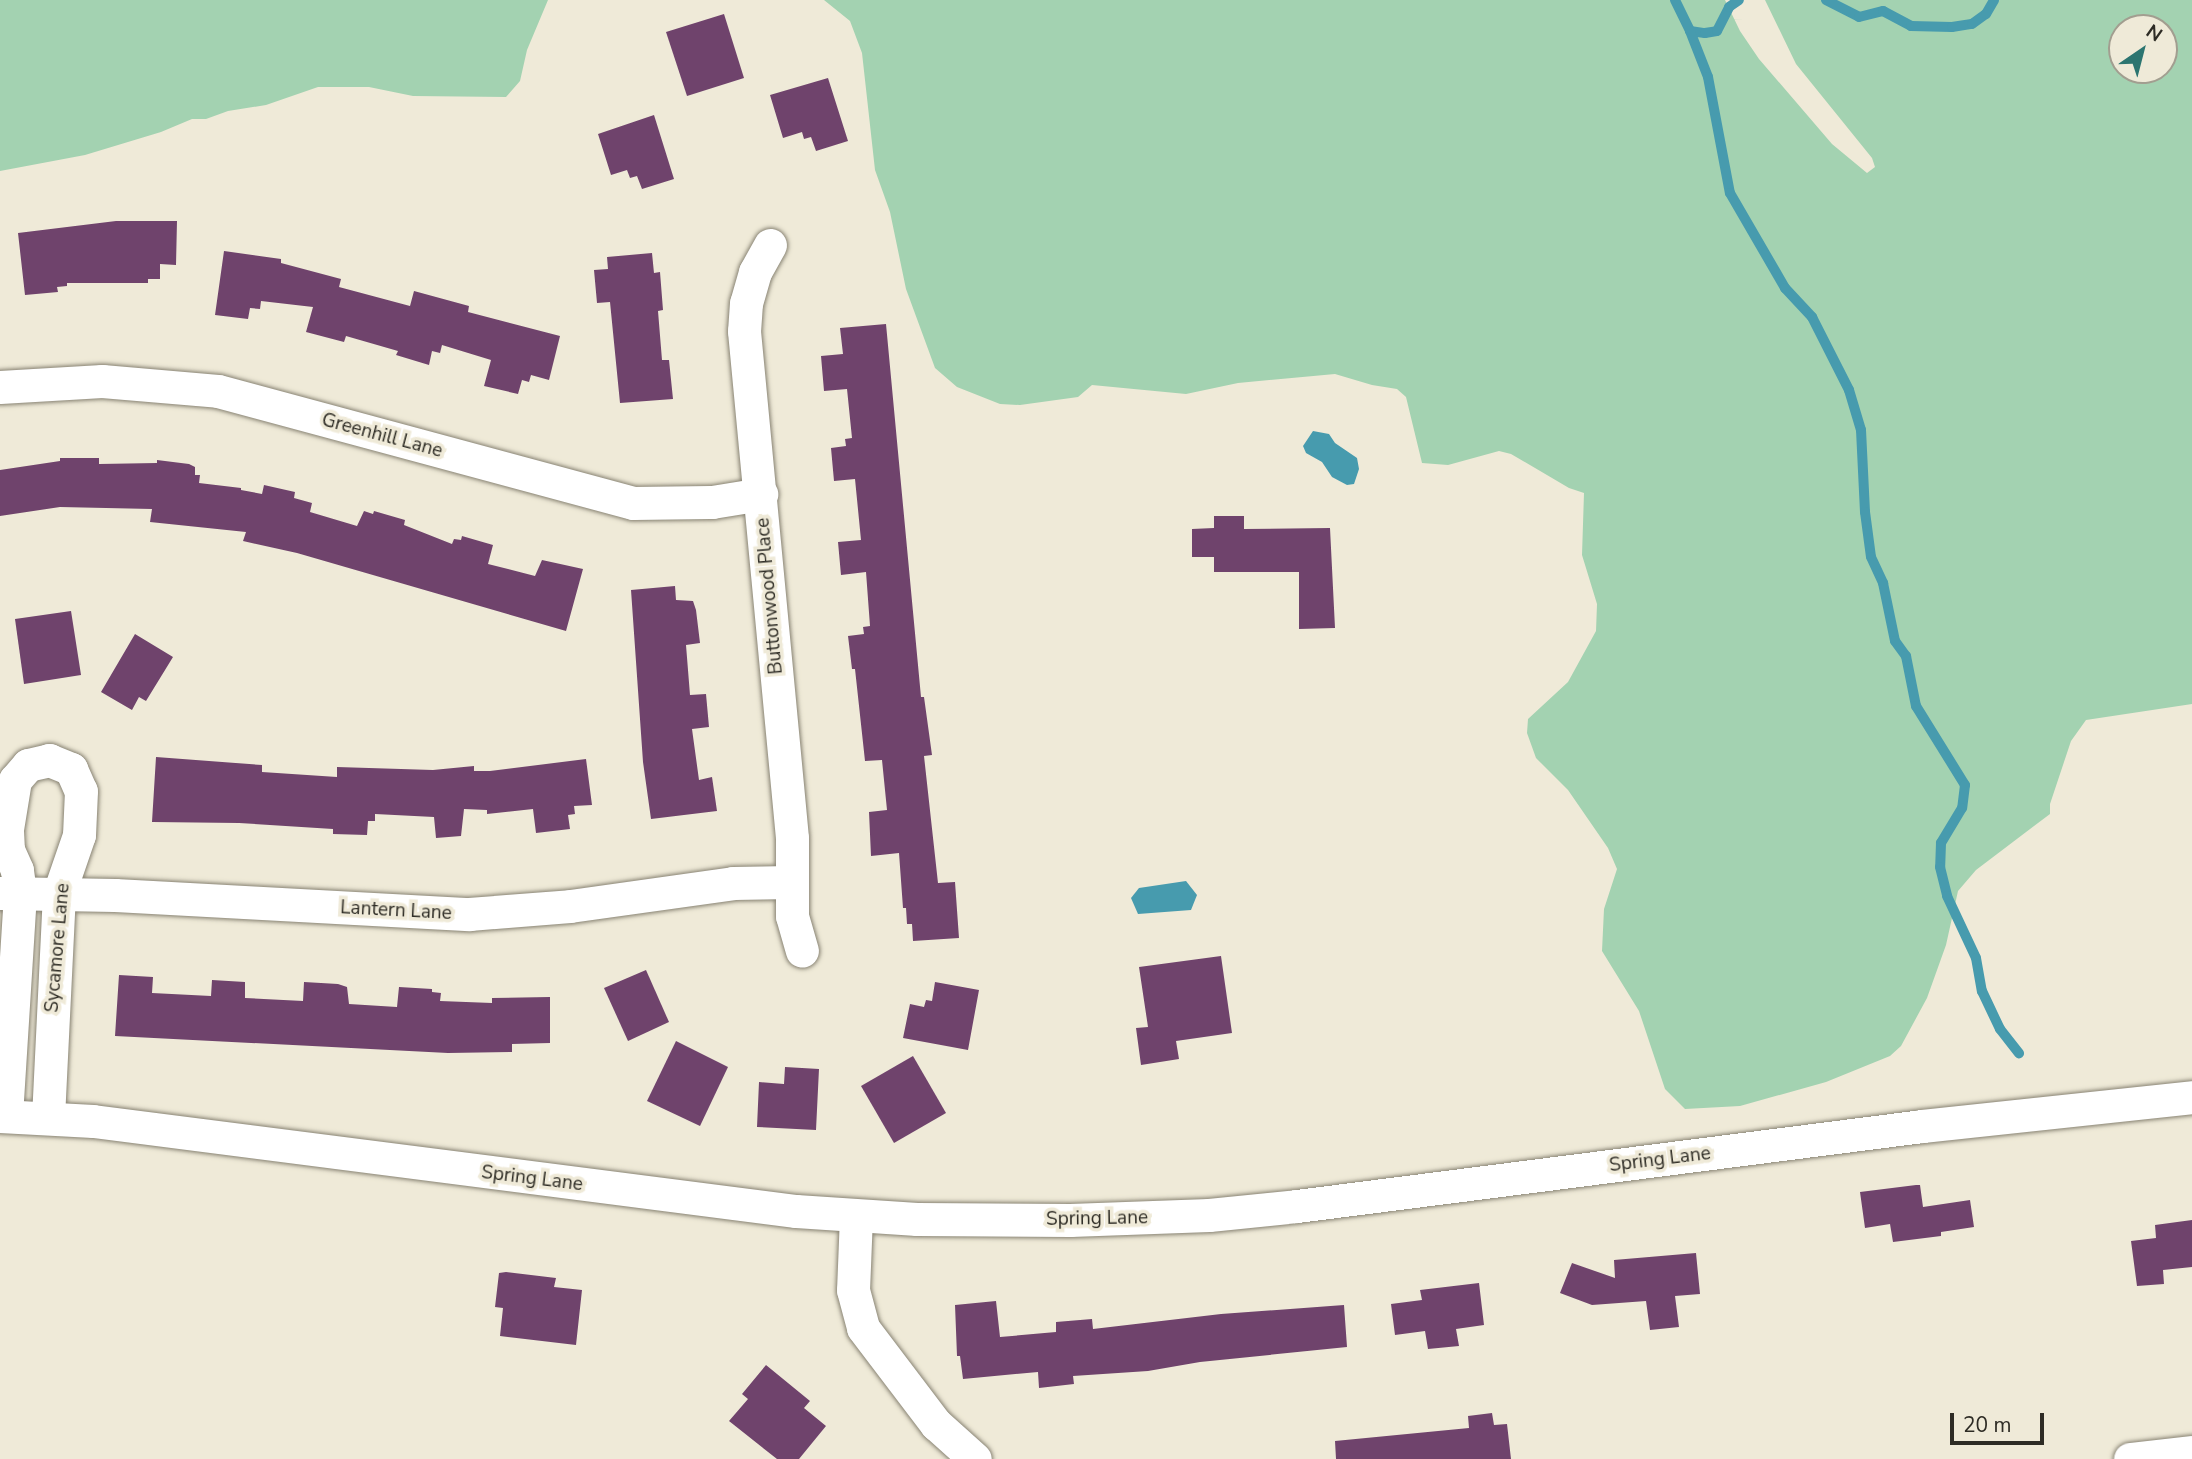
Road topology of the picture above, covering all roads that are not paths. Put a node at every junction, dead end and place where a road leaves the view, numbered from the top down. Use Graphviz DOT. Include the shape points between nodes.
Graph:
graph roads {
  1 [pos="770,245"];
  2 [pos="0,387"];
  3 [pos="761,494"];
  4 [pos="791,882"];
  5 [pos="10,893"];
  6 [pos="59,893"];
  7 [pos="802,951"];
  8 [pos="2192,1097"];
  9 [pos="3,1116"];
  10 [pos="48,1118"];
  11 [pos="856,1216"];
  12 [pos="2192,1452"];
  13 [pos="975,1459"];
  14 [pos="2130,1459"];
  1 -- 3 [label="street, Buttonwood Place" via="755,272 744,331"];
  2 -- 3 [label="street, Greenhill Lane" via="102,381 218,391 633,503 712,502"];
  3 -- 4 [label="street, Buttonwood Place" via="792,838"];
  4 -- 6 [label="street, Lantern Lane" via="733,883 570,906 469,914"];
  4 -- 7 [label="street, Buttonwood Place" via="792,916"];
  5 -- 6 [label="street, Lantern Lane"];
  5 -- 6 [label="street, Sycamore Lane" via="17,870 8,850 12,790 21,771 49,760 71,769 81,791 79,835"];
  5 -- 9 [label="street, Sycamore Lane"];
  6 -- 10 [label="street, Sycamore Lane"];
  8 -- 11 [label="street, Spring Lane" via="1209,1215 1070,1220"];
  9 -- 10 [label="street, Spring Lane"];
  10 -- 11 [label="street, Spring Lane" via="708,1202"];
  11 -- 13 [label="street" via="852,1290 863,1328 936,1424"];
  12 -- 14 [label="street"];
}
